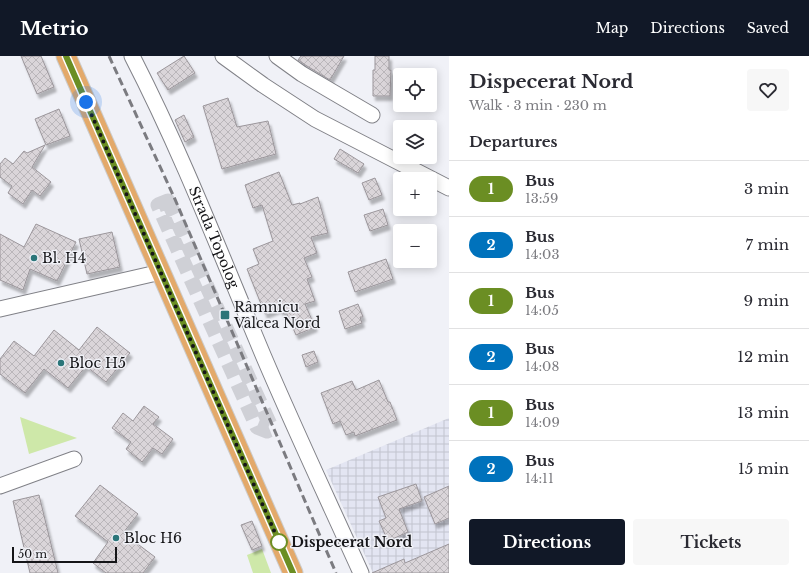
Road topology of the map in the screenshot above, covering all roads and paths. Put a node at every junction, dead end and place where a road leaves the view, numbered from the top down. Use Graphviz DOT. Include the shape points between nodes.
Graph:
graph roads {
  1 [pos="66,56"];
  2 [pos="132,56"];
  3 [pos="223,56"];
  4 [pos="277,56"];
  5 [pos="372,115"];
  6 [pos="449,188"];
  7 [pos="161,272"];
  8 [pos="0,309"];
  9 [pos="74,459"];
  10 [pos="0,486"];
  11 [pos="293,573"];
  12 [pos="361,573"];
  1 -- 7 [label="main road"];
  2 -- 12 [label="street, Strada Topolog" via="199,201 264,356"];
  3 -- 6 [label="street" via="315,119"];
  4 -- 5 [label="street" via="302,74"];
  7 -- 8 [label="street"];
  7 -- 11 [label="main road"];
  9 -- 10 [label="street"];
}
